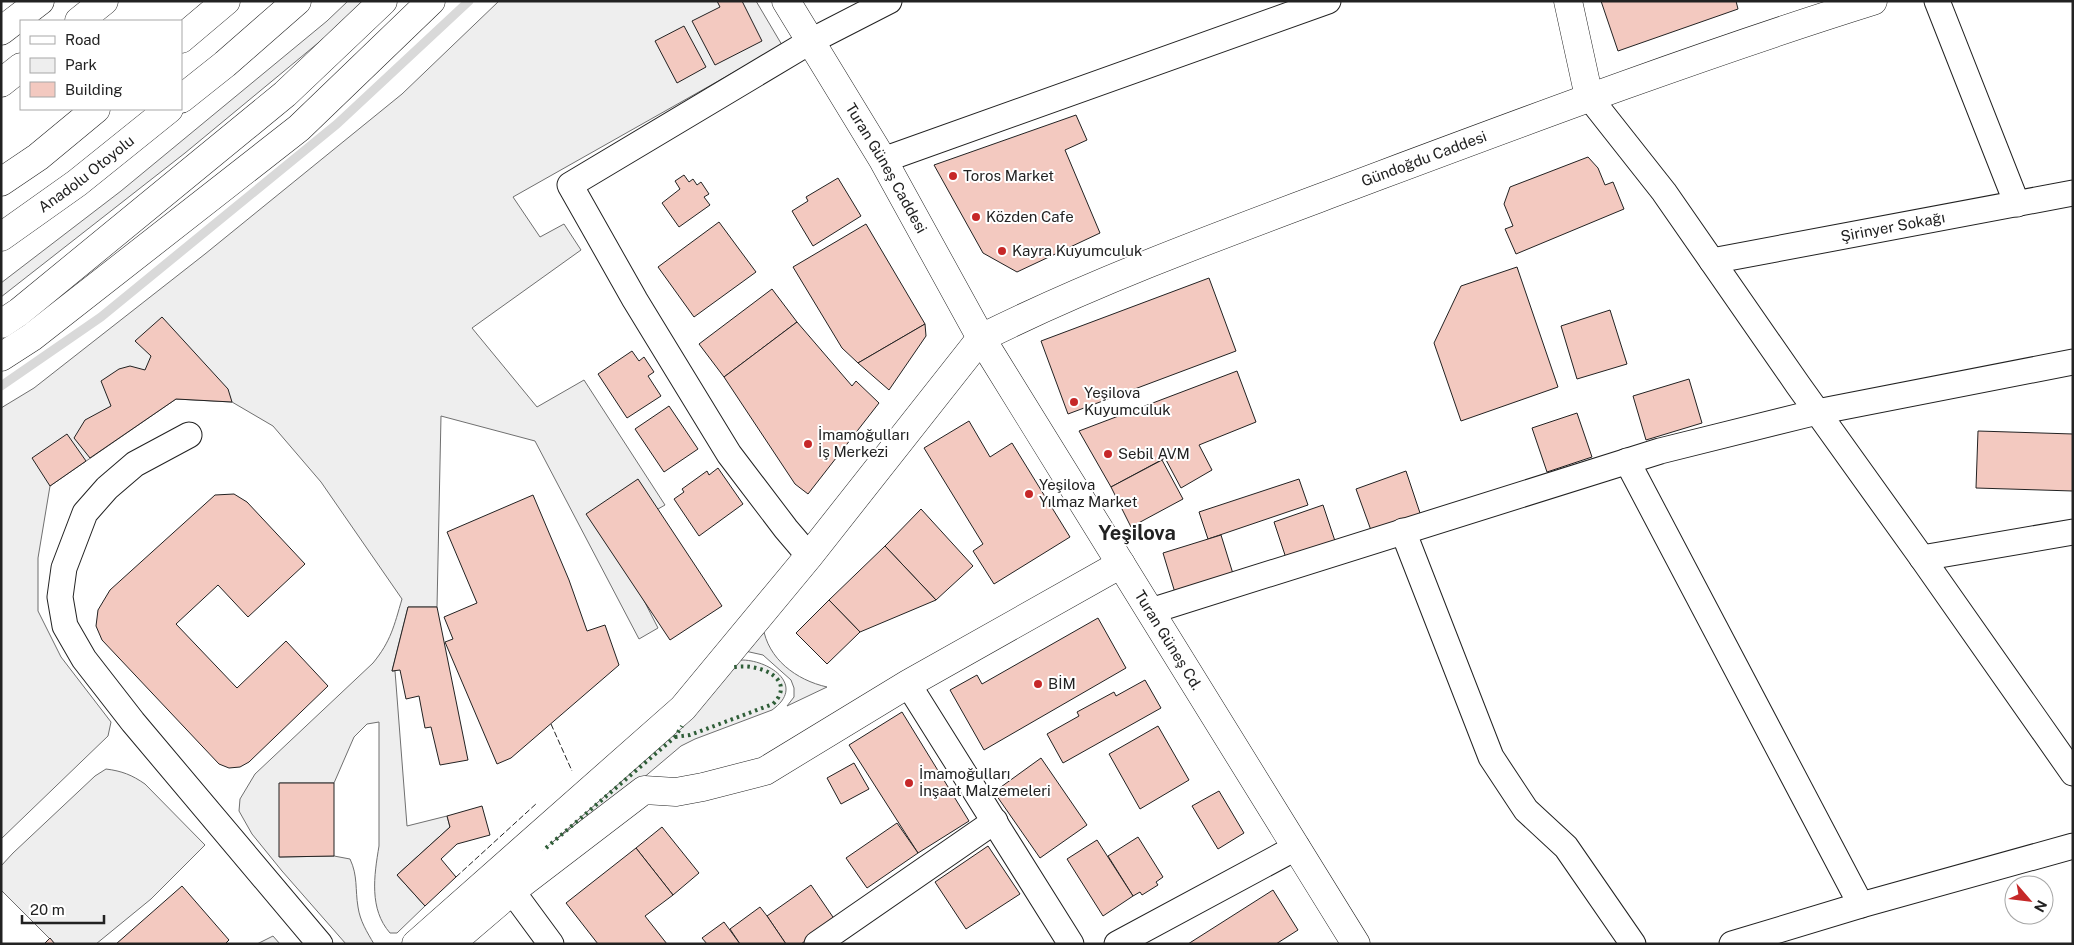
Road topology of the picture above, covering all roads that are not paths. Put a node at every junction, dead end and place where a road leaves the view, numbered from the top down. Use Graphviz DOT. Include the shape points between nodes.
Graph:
graph roads {
  1 [pos="40,1"];
  2 [pos="104,1"];
  3 [pos="226,1"];
  4 [pos="297,1"];
  5 [pos="383,1"];
  6 [pos="431,1"];
  7 [pos="786,1"];
  8 [pos="889,1"];
  9 [pos="1328,1"];
  10 [pos="1568,1"];
  11 [pos="1873,1"];
  12 [pos="1937,1"];
  13 [pos="80,20"];
  14 [pos="1,31"];
  15 [pos="182,38"];
  16 [pos="810,42"];
  17 [pos="20,68"];
  18 [pos="1,83"];
  19 [pos="1589,97"];
  20 [pos="182,98"];
  21 [pos="95,110"];
  22 [pos="168,110"];
  23 [pos="883,160"];
  24 [pos="1,182"];
  25 [pos="2073,193"];
  26 [pos="2017,204"];
  27 [pos="1,237"];
  28 [pos="1712,261"];
  29 [pos="1,324"];
  30 [pos="981,338"];
  31 [pos="1,357"];
  32 [pos="2073,362"];
  33 [pos="1817,412"];
  34 [pos="189,435"];
  35 [pos="1627,461"];
  36 [pos="1403,531"];
  37 [pos="2073,532"];
  38 [pos="809,556"];
  39 [pos="1922,558"];
  40 [pos="1121,564"];
  41 [pos="1151,611"];
  42 [pos="908,684"];
  43 [pos="2073,772"];
  44 [pos="995,821"];
  45 [pos="2073,846"];
  46 [pos="1297,848"];
  47 [pos="512,891"];
  48 [pos="1861,905"];
  49 [pos="320,944"];
  50 [pos="416,944"];
  51 [pos="450,944"];
  52 [pos="551,944"];
  53 [pos="817,944"];
  54 [pos="1071,944"];
  55 [pos="1117,944"];
  56 [pos="1356,944"];
  57 [pos="1633,944"];
  58 [pos="1732,944"];
  1 -- 14 [label="main road"];
  2 -- 13 [label="main road"];
  3 -- 15 [label="main road"];
  4 -- 20 [label="main road"];
  5 -- 29 [label="main road" via="285,94"];
  6 -- 31 [label="main road" via="299,128 32,337"];
  7 -- 16 [label="main road, Turan Güneş Caddesi"];
  8 -- 16 [label="street"];
  9 -- 23 [label="street"];
  10 -- 19 [label="main road"];
  11 -- 19 [label="main road, Gündoğdu Caddesi"];
  12 -- 26 [label="street"];
  16 -- 23 [label="main road, Turan Güneş Caddesi"];
  16 -- 38 [label="street" via="570,185 635,300 729,454"];
  17 -- 18 [label="main road"];
  19 -- 28 [label="street" via="1664,192"];
  19 -- 30 [label="main road, Gündoğdu Caddesi" via="1154,260 1048,304"];
  21 -- 24 [label="main road" via="38,157"];
  22 -- 27 [label="main road, Anadolu Otoyolu" via="77,183"];
  23 -- 30 [label="main road, Turan Güneş Caddesi"];
  25 -- 26 [label="street, Şirinyer Sokağı"];
  26 -- 28 [label="street, Şirinyer Sokağı"];
  28 -- 33 [label="street"];
  30 -- 38 [label="main road"];
  30 -- 40 [label="main road, Turan Güneş Cd."];
  32 -- 33 [label="street"];
  33 -- 35 [label="street"];
  33 -- 39 [label="street"];
  34 -- 49 [label="street" via="135,464 85,513 64,568 60,597 65,626 84,659 133,722"];
  35 -- 36 [label="street"];
  35 -- 48 [label="street"];
  36 -- 41 [label="street"];
  36 -- 57 [label="street" via="1491,757 1526,810 1566,847"];
  37 -- 39 [label="street"];
  38 -- 50 [label="main road" via="683,708"];
  39 -- 43 [label="street"];
  40 -- 41 [label="main road, Turan Güneş Cd."];
  40 -- 42 [label="main road"];
  41 -- 46 [label="main road, Turan Güneş Cd."];
  42 -- 44 [label="street"];
  42 -- 47 [label="main road" via="765,771 676,792 644,790"];
  44 -- 53 [label="street"];
  44 -- 54 [label="street"];
  45 -- 48 [label="street"];
  46 -- 55 [label="street"];
  46 -- 56 [label="main road, Turan Güneş Cd."];
  47 -- 51 [label="main road"];
  47 -- 52 [label="street"];
  48 -- 58 [label="street"];
}
